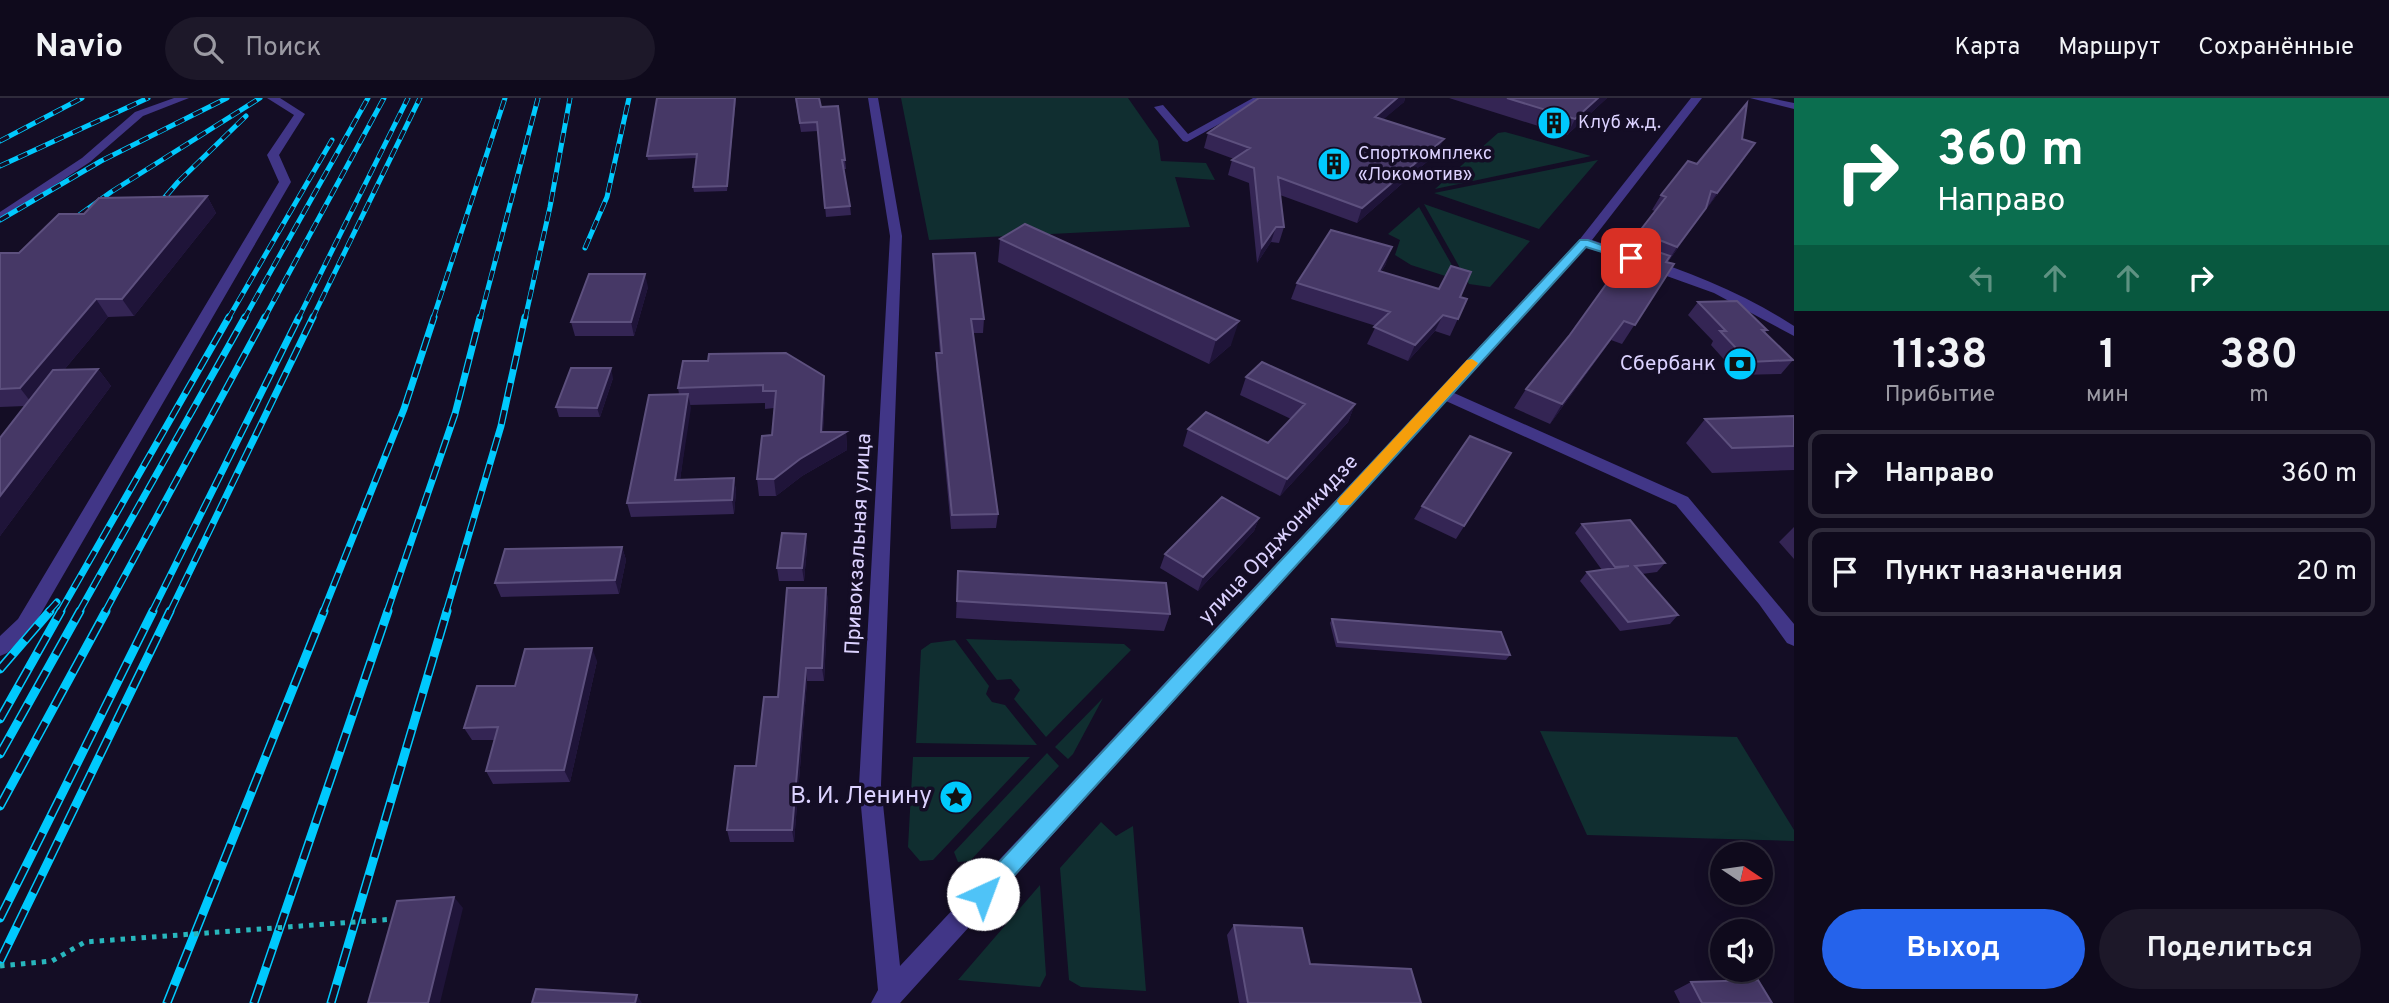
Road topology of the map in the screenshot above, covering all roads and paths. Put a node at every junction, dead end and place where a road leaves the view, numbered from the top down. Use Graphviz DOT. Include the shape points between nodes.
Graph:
graph roads {
  1 [pos="184,98"];
  2 [pos="272,98"];
  3 [pos="873,98"];
  4 [pos="1261,98"];
  5 [pos="1698,98"];
  6 [pos="1755,98"];
  7 [pos="1794,106"];
  8 [pos="1159,107"];
  9 [pos="0,217"];
  10 [pos="1584,242"];
  11 [pos="1794,332"];
  12 [pos="1443,394"];
  13 [pos="1794,638"];
  14 [pos="0,648"];
  15 [pos="399,919"];
  16 [pos="0,966"];
  17 [pos="887,998"];
  1 -- 9 [label="street" via="139,114 86,160"];
  2 -- 14 [label="street" via="300,114 273,155 285,182 25,624"];
  3 -- 17 [label="street, Привокзальная улица" via="896,236 870,785"];
  4 -- 8 [label="street" via="1187,139"];
  5 -- 10 [label="street, улица Орджоникидзе"];
  6 -- 7 [label="street"];
  10 -- 11 [label="street" via="1702,281"];
  10 -- 12 [label="street, улица Орджоникидзе"];
  12 -- 13 [label="street" via="1682,501"];
  12 -- 17 [label="street, улица Орджоникидзе"];
  15 -- 16 [label="path, bridge" via="85,942 52,961"];
}
